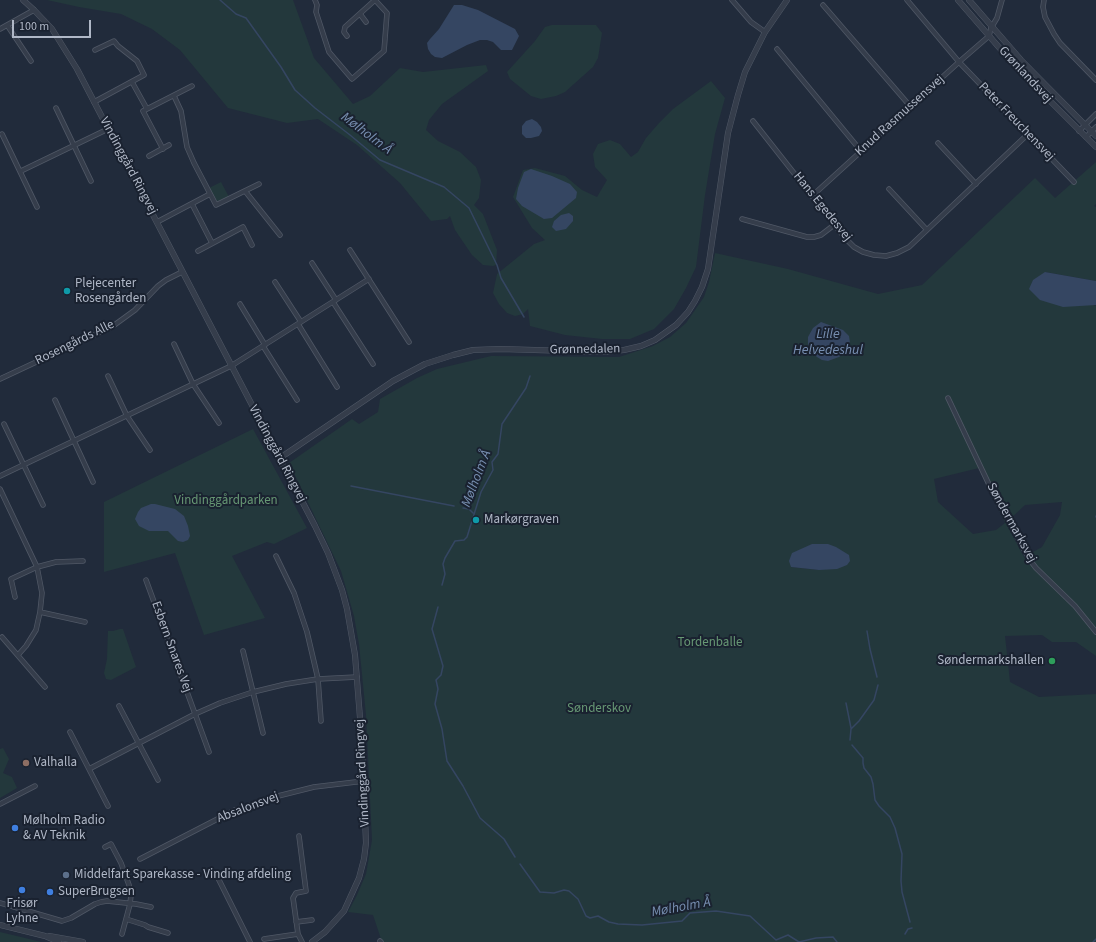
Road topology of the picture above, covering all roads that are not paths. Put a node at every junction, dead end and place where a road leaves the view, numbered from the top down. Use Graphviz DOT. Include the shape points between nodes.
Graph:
graph roads {
  1 [pos="23,0"];
  2 [pos="315,0"];
  3 [pos="375,0"];
  4 [pos="732,0"];
  5 [pos="786,0"];
  6 [pos="907,0"];
  7 [pos="958,0"];
  8 [pos="969,0"];
  9 [pos="1002,0"];
  10 [pos="1044,0"];
  11 [pos="823,5"];
  12 [pos="34,10"];
  13 [pos="360,14"];
  14 [pos="366,22"];
  15 [pos="7,25"];
  16 [pos="992,28"];
  17 [pos="0,29"];
  18 [pos="765,32"];
  19 [pos="347,36"];
  20 [pos="989,36"];
  21 [pos="777,49"];
  22 [pos="95,50"];
  23 [pos="31,60"];
  24 [pos="959,62"];
  25 [pos="1096,71"];
  26 [pos="1092,75"];
  27 [pos="1096,80"];
  28 [pos="132,82"];
  29 [pos="192,86"];
  30 [pos="174,96"];
  31 [pos="94,102"];
  32 [pos="910,106"];
  33 [pos="56,108"];
  34 [pos="147,109"];
  35 [pos="1096,114"];
  36 [pos="753,121"];
  37 [pos="1085,125"];
  38 [pos="1096,127"];
  39 [pos="108,129"];
  40 [pos="1079,131"];
  41 [pos="1092,131"];
  42 [pos="2,134"];
  43 [pos="1028,134"];
  44 [pos="1096,136"];
  45 [pos="1086,137"];
  46 [pos="938,143"];
  47 [pos="169,145"];
  48 [pos="74,146"];
  49 [pos="1096,147"];
  50 [pos="163,149"];
  51 [pos="861,151"];
  52 [pos="149,156"];
  53 [pos="20,172"];
  54 [pos="91,181"];
  55 [pos="1074,182"];
  56 [pos="259,184"];
  57 [pos="976,184"];
  58 [pos="889,189"];
  59 [pos="245,191"];
  60 [pos="210,194"];
  61 [pos="812,196"];
  62 [pos="192,204"];
  63 [pos="38,207"];
  64 [pos="262,214"];
  65 [pos="258,217"];
  66 [pos="742,219"];
  67 [pos="157,222"];
  68 [pos="834,225"];
  69 [pos="927,230"];
  70 [pos="280,235"];
  71 [pos="212,243"];
  72 [pos="252,245"];
  73 [pos="350,250"];
  74 [pos="198,251"];
  75 [pos="312,263"];
  76 [pos="182,272"];
  77 [pos="369,279"];
  78 [pos="275,282"];
  79 [pos="334,301"];
  80 [pos="240,304"];
  81 [pos="299,323"];
  82 [pos="409,342"];
  83 [pos="174,344"];
  84 [pos="264,345"];
  85 [pos="373,364"];
  86 [pos="231,366"];
  87 [pos="108,376"];
  88 [pos="0,379"];
  89 [pos="193,384"];
  90 [pos="338,387"];
  91 [pos="948,398"];
  92 [pos="55,400"];
  93 [pos="297,400"];
  94 [pos="127,416"];
  95 [pos="219,423"];
  96 [pos="4,424"];
  97 [pos="74,441"];
  98 [pos="150,450"];
  99 [pos="280,458"];
  100 [pos="24,464"];
  101 [pos="0,476"];
  102 [pos="93,482"];
  103 [pos="0,488"];
  104 [pos="43,505"];
  105 [pos="276,556"];
  106 [pos="83,561"];
  107 [pos="37,567"];
  108 [pos="146,580"];
  109 [pos="16,597"];
  110 [pos="40,612"];
  111 [pos="85,622"];
  112 [pos="1096,632"];
  113 [pos="2,637"];
  114 [pos="243,651"];
  115 [pos="18,655"];
  116 [pos="357,676"];
  117 [pos="318,679"];
  118 [pos="46,687"];
  119 [pos="253,692"];
  120 [pos="119,706"];
  121 [pos="195,714"];
  122 [pos="321,721"];
  123 [pos="70,732"];
  124 [pos="263,733"];
  125 [pos="138,743"];
  126 [pos="209,752"];
  127 [pos="89,768"];
  128 [pos="158,780"];
  129 [pos="364,781"];
  130 [pos="35,786"];
  131 [pos="0,804"];
  132 [pos="108,806"];
  133 [pos="299,836"];
  134 [pos="105,847"];
  135 [pos="140,859"];
  136 [pos="218,878"];
  137 [pos="0,903"];
  138 [pos="130,904"];
  139 [pos="152,907"];
  140 [pos="126,918"];
  141 [pos="312,920"];
  142 [pos="296,922"];
  143 [pos="0,925"];
  144 [pos="168,933"];
  145 [pos="122,934"];
  146 [pos="298,934"];
  147 [pos="45,936"];
  148 [pos="264,939"];
  149 [pos="59,942"];
  150 [pos="83,942"];
  151 [pos="250,942"];
  152 [pos="302,942"];
  153 [pos="312,942"];
  1 -- 12 [label="street, Vindinggård Ringvej"];
  2 -- 3 [label="street" via="316,12 329,52 352,79 384,51 387,13"];
  3 -- 13 [label="street"];
  4 -- 18 [label="street" via="750,22"];
  5 -- 18 [label="street, Grønnedalen"];
  6 -- 24 [label="street, Peter Freuchensvej"];
  7 -- 20 [label="street, Grønlandsvej"];
  8 -- 16 [label="street, Grønlandsvej"];
  9 -- 16 [label="street"];
  10 -- 26 [label="street" via="1045,17 1051,30 1060,43"];
  11 -- 32 [label="street"];
  12 -- 15 [label="street"];
  12 -- 31 [label="street, Vindinggård Ringvej" via="52,29 69,55"];
  13 -- 14 [label="street"];
  13 -- 19 [label="street" via="345,28"];
  15 -- 17 [label="street"];
  15 -- 23 [label="street"];
  16 -- 20 [label="street"];
  16 -- 37 [label="street, Grønlandsvej"];
  18 -- 99 [label="street, Grønnedalen" via="745,72 731,118 708,269 695,301 676,325 655,340 624,350 602,352 501,349 453,354 425,364 393,381"];
  20 -- 24 [label="street, Knud Rasmussensvej"];
  20 -- 40 [label="street, Grønlandsvej" via="1026,78"];
  21 -- 51 [label="street"];
  22 -- 28 [label="street" via="114,41 137,61 144,75"];
  24 -- 32 [label="street, Knud Rasmussensvej"];
  24 -- 43 [label="street, Peter Freuchensvej"];
  25 -- 26 [label="street"];
  26 -- 27 [label="street"];
  28 -- 31 [label="street"];
  28 -- 34 [label="street"];
  29 -- 30 [label="street"];
  30 -- 34 [label="street"];
  30 -- 60 [label="street" via="181,111 187,146"];
  31 -- 39 [label="street, Vindinggård Ringvej"];
  32 -- 51 [label="street, Knud Rasmussensvej"];
  33 -- 48 [label="street"];
  34 -- 50 [label="street" via="143,112"];
  35 -- 37 [label="street"];
  36 -- 61 [label="street, Hans Egedesvej"];
  37 -- 40 [label="street"];
  37 -- 41 [label="street, Grønlandsvej"];
  38 -- 41 [label="street"];
  39 -- 48 [label="street"];
  39 -- 67 [label="street, Vindinggård Ringvej"];
  40 -- 45 [label="street, Grønlandsvej"];
  41 -- 44 [label="street, Grønlandsvej"];
  41 -- 45 [label="street"];
  42 -- 53 [label="street"];
  43 -- 55 [label="street, Peter Freuchensvej"];
  43 -- 57 [label="street, Hans Egedesvej"];
  45 -- 49 [label="street, Grønlandsvej"];
  46 -- 57 [label="street"];
  47 -- 50 [label="street"];
  48 -- 53 [label="street"];
  48 -- 54 [label="street"];
  50 -- 52 [label="street"];
  51 -- 61 [label="street, Knud Rasmussensvej"];
  53 -- 63 [label="street"];
  56 -- 59 [label="street"];
  57 -- 69 [label="street, Hans Egedesvej"];
  58 -- 69 [label="street"];
  59 -- 60 [label="street" via="216,205"];
  59 -- 64 [label="street"];
  60 -- 62 [label="street"];
  61 -- 68 [label="street, Hans Egedesvej"];
  62 -- 67 [label="street"];
  62 -- 71 [label="street"];
  64 -- 65 [label="street"];
  64 -- 70 [label="street"];
  66 -- 68 [label="street" via="807,237 820,235"];
  67 -- 76 [label="street, Vindinggård Ringvej"];
  68 -- 69 [label="street, Hans Egedesvej" via="854,247 863,252 886,256 908,247"];
  71 -- 72 [label="street" via="243,228"];
  71 -- 74 [label="street"];
  73 -- 77 [label="street"];
  75 -- 79 [label="street"];
  76 -- 86 [label="street, Vindinggård Ringvej"];
  76 -- 88 [label="street, Rosengårds Alle" via="162,283 135,310 114,326"];
  77 -- 79 [label="street"];
  77 -- 82 [label="street"];
  78 -- 81 [label="street"];
  79 -- 81 [label="street"];
  79 -- 85 [label="street"];
  80 -- 84 [label="street"];
  81 -- 84 [label="street"];
  81 -- 90 [label="street"];
  83 -- 89 [label="street"];
  84 -- 86 [label="street"];
  84 -- 93 [label="street"];
  86 -- 89 [label="street"];
  86 -- 99 [label="street, Vindinggård Ringvej"];
  87 -- 94 [label="street"];
  89 -- 94 [label="street"];
  89 -- 95 [label="street"];
  91 -- 112 [label="street, Søndermarksvej" via="994,495 1029,559 1075,606"];
  92 -- 97 [label="street"];
  94 -- 97 [label="street"];
  94 -- 98 [label="street"];
  96 -- 100 [label="street"];
  97 -- 100 [label="street"];
  97 -- 102 [label="street"];
  99 -- 116 [label="street, Vindinggård Ringvej" via="334,567 347,609"];
  100 -- 101 [label="street"];
  100 -- 104 [label="street"];
  103 -- 107 [label="street"];
  105 -- 117 [label="street" via="294,593 312,650"];
  106 -- 107 [label="street" via="56,562"];
  107 -- 109 [label="street" via="11,579"];
  107 -- 110 [label="street" via="42,594"];
  108 -- 121 [label="street, Esbern Snares Vej"];
  110 -- 111 [label="street"];
  110 -- 115 [label="street" via="36,630"];
  113 -- 115 [label="street"];
  114 -- 119 [label="street"];
  115 -- 118 [label="street"];
  116 -- 117 [label="street"];
  116 -- 129 [label="street, Vindinggård Ringvej"];
  117 -- 119 [label="street"];
  117 -- 122 [label="street"];
  119 -- 121 [label="street"];
  119 -- 124 [label="street"];
  120 -- 125 [label="street"];
  121 -- 125 [label="street"];
  121 -- 126 [label="street, Esbern Snares Vej"];
  123 -- 127 [label="street"];
  125 -- 127 [label="street"];
  125 -- 128 [label="street"];
  127 -- 132 [label="street"];
  129 -- 135 [label="street, Absalonsvej" via="314,787 235,810"];
  129 -- 153 [label="street, Vindinggård Ringvej" via="366,843 359,878 344,911"];
  130 -- 131 [label="street"];
  133 -- 142 [label="street" via="306,890 296,893 293,898"];
  134 -- 138 [label="street" via="111,844 123,869 129,885"];
  136 -- 151 [label="street"];
  137 -- 138 [label="street" via="62,921 101,902"];
  138 -- 139 [label="street"];
  138 -- 140 [label="street"];
  140 -- 144 [label="street"];
  140 -- 145 [label="street"];
  141 -- 142 [label="street"];
  142 -- 146 [label="street"];
  143 -- 147 [label="street"];
  146 -- 148 [label="street"];
  146 -- 152 [label="street"];
  147 -- 149 [label="street"];
  147 -- 150 [label="street"];
}
